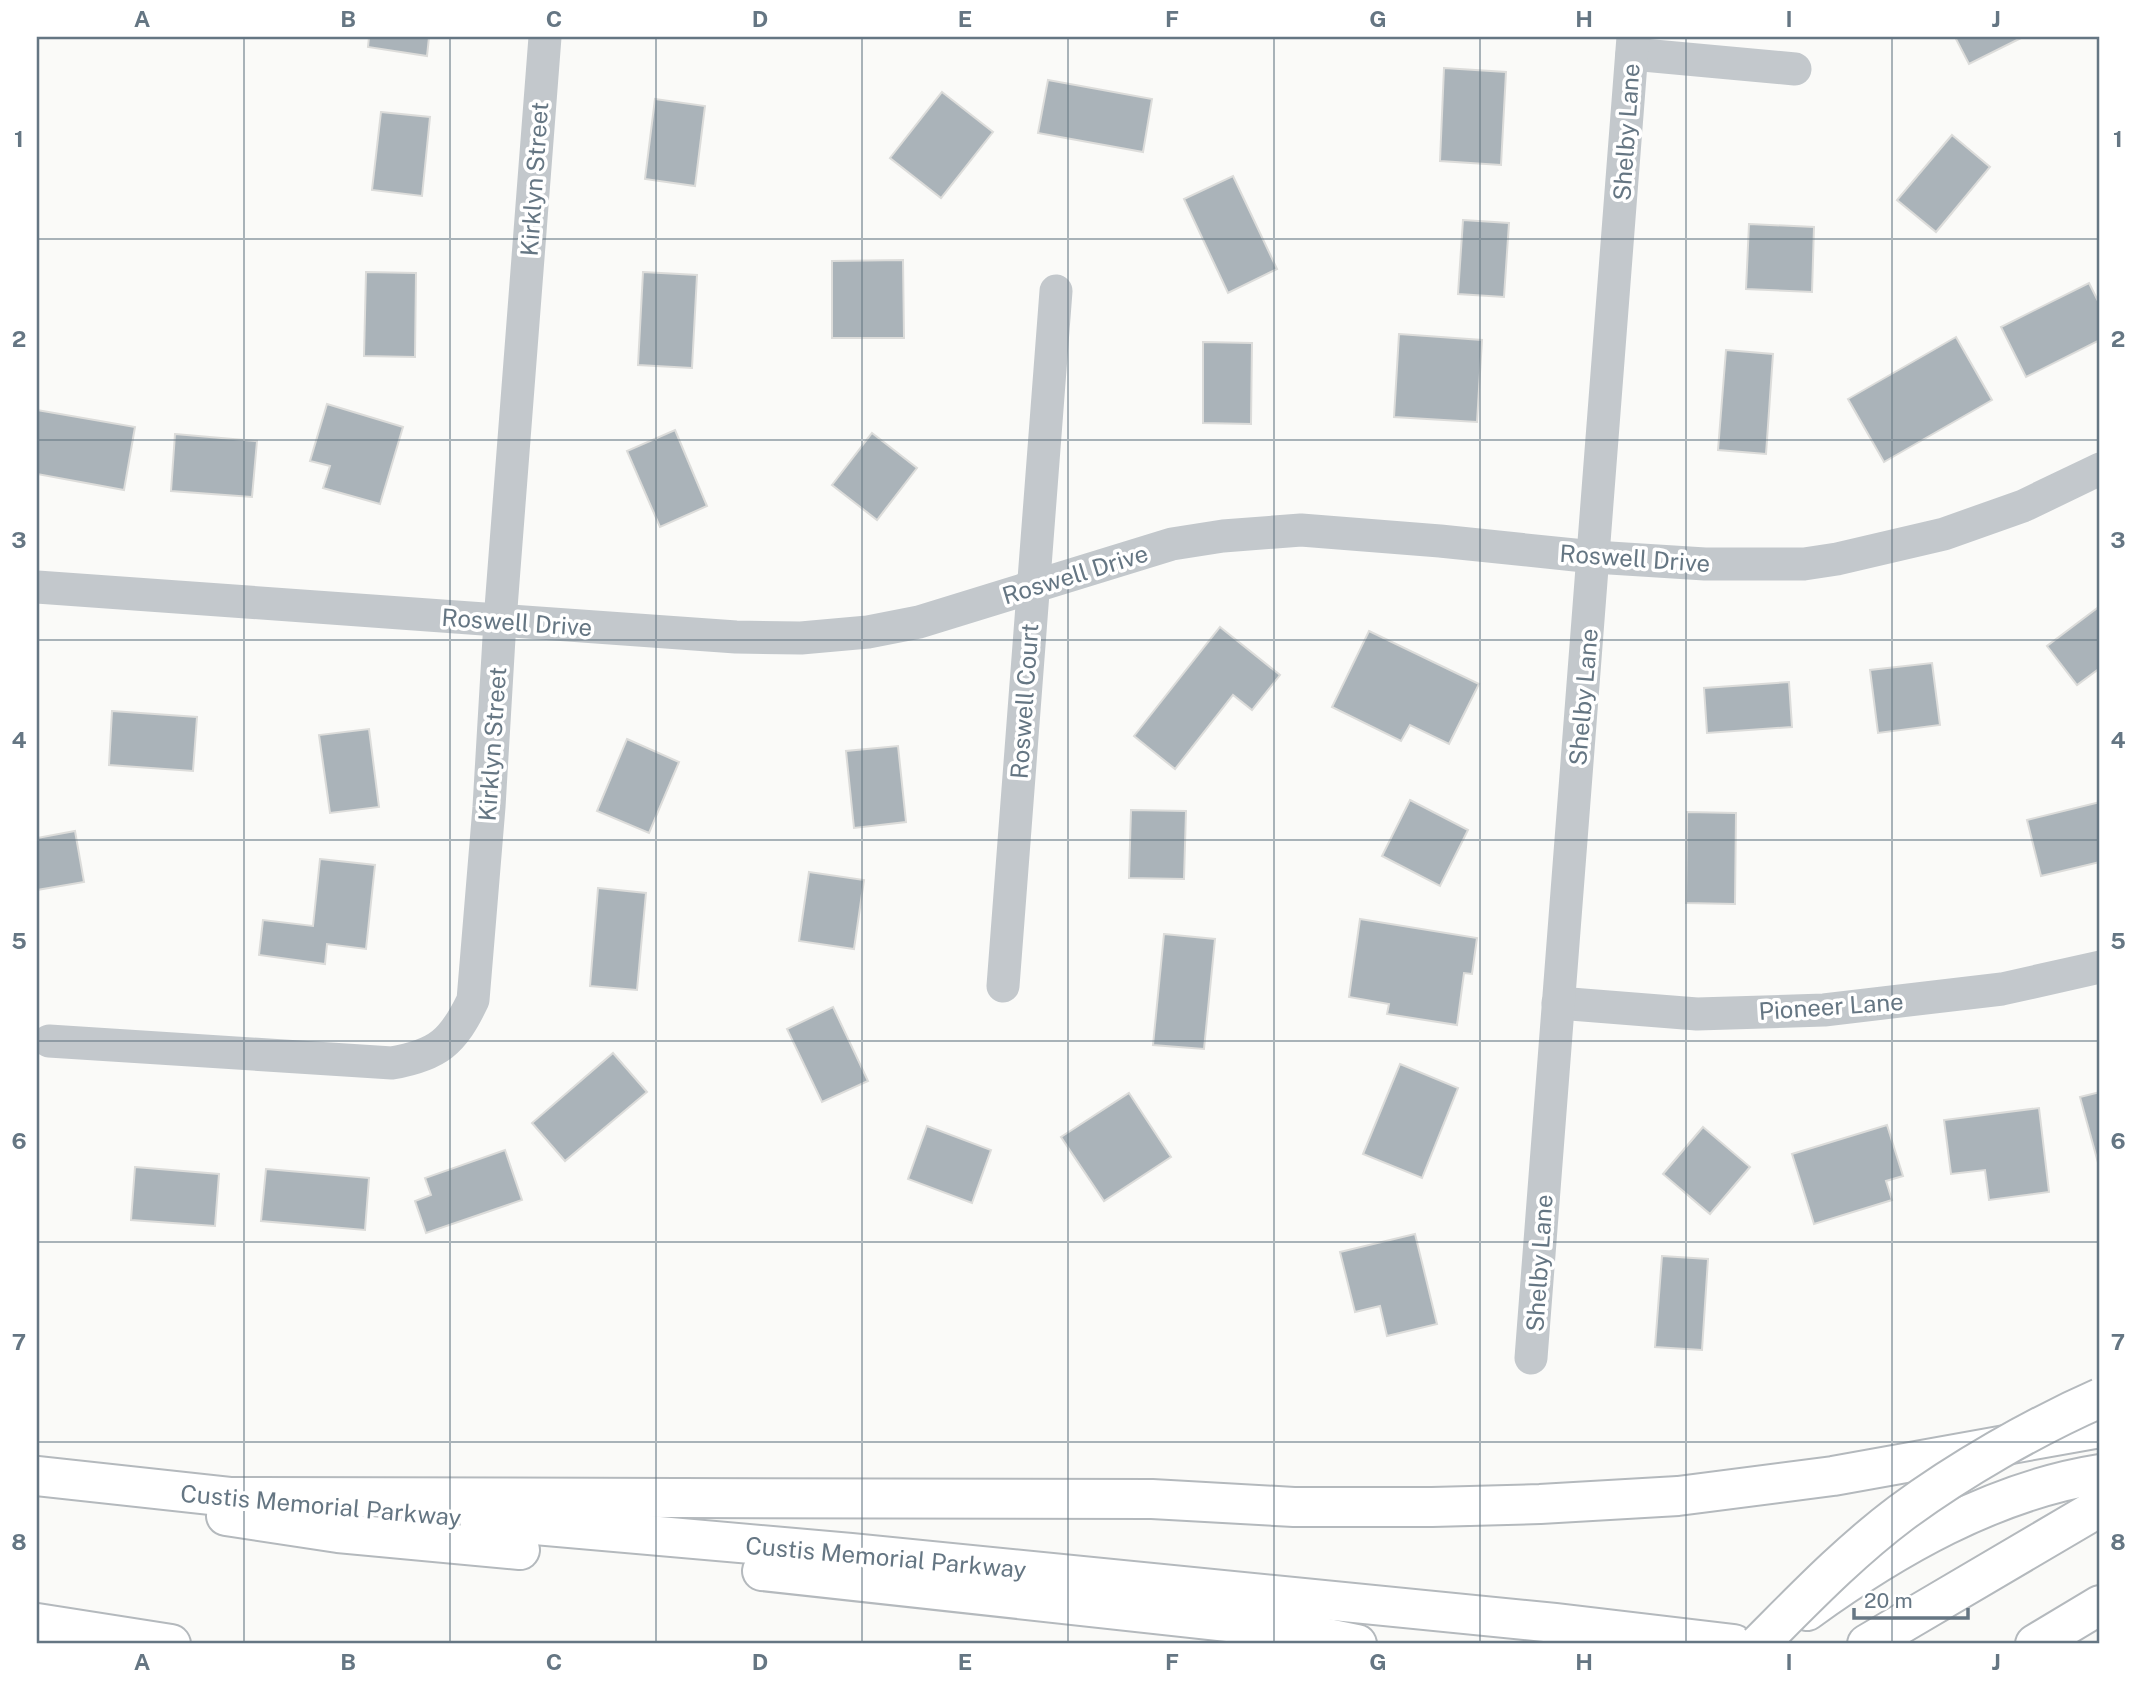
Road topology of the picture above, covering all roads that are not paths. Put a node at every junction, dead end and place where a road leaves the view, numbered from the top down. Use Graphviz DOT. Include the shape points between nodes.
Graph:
graph roads {
  1 [pos="545,37"];
  2 [pos="1632,45"];
  3 [pos="1796,69"];
  4 [pos="1056,291"];
  5 [pos="2100,469"];
  6 [pos="1594,557"];
  7 [pos="37,587"];
  8 [pos="1032,587"];
  9 [pos="500,621"];
  10 [pos="2100,967"];
  11 [pos="1003,986"];
  12 [pos="1559,1003"];
  13 [pos="49,1041"];
  14 [pos="1531,1358"];
  15 [pos="2100,1398"];
  16 [pos="2100,1428"];
  17 [pos="2100,1474"];
  18 [pos="37,1476"];
  19 [pos="37,1487"];
  20 [pos="223,1497"];
  21 [pos="2100,1507"];
  22 [pos="2100,1605"];
  23 [pos="37,1623"];
  24 [pos="1721,1642"];
  25 [pos="171,1644"];
  26 [pos="1357,1644"];
  27 [pos="1761,1644"];
  28 [pos="1867,1644"];
  29 [pos="2035,1644"];
  1 -- 9 [label="street, Kirklyn Street"];
  2 -- 3 [label="street"];
  2 -- 6 [label="street, Shelby Lane"];
  4 -- 8 [label="street, Roswell Court"];
  5 -- 6 [label="street, Roswell Drive" via="2023,506 1944,534 1837,559 1804,564 1705,564"];
  6 -- 8 [label="street, Roswell Drive" via="1301,530 1172,544"];
  6 -- 12 [label="street, Shelby Lane"];
  7 -- 9 [label="street, Roswell Drive"];
  8 -- 9 [label="street, Roswell Drive" via="919,622 801,638"];
  8 -- 11 [label="street, Roswell Court"];
  9 -- 13 [label="street, Kirklyn Street" via="473,1000 460,1027 441,1047 418,1059 392,1063"];
  10 -- 12 [label="street, Pioneer Lane" via="2002,989 1824,1010 1697,1014"];
  12 -- 14 [label="street, Shelby Lane"];
  15 -- 27 [label="highway, bridge" via="1986,1457 1901,1513 1827,1576"];
  16 -- 20 [label="highway" via="1833,1476 1678,1496 1540,1504 1294,1507 1152,1499"];
  17 -- 27 [label="highway, bridge" via="1996,1502 1923,1536"];
  18 -- 20 [label="highway, Custis Memorial Parkway"];
  19 -- 26 [label="highway" via="338,1533 798,1575 1274,1627"];
  20 -- 24 [label="highway, Custis Memorial Parkway" via="851,1553"];
  21 -- 28 [label="highway"];
  22 -- 29 [label="highway"];
  23 -- 25 [label="highway"];
}
